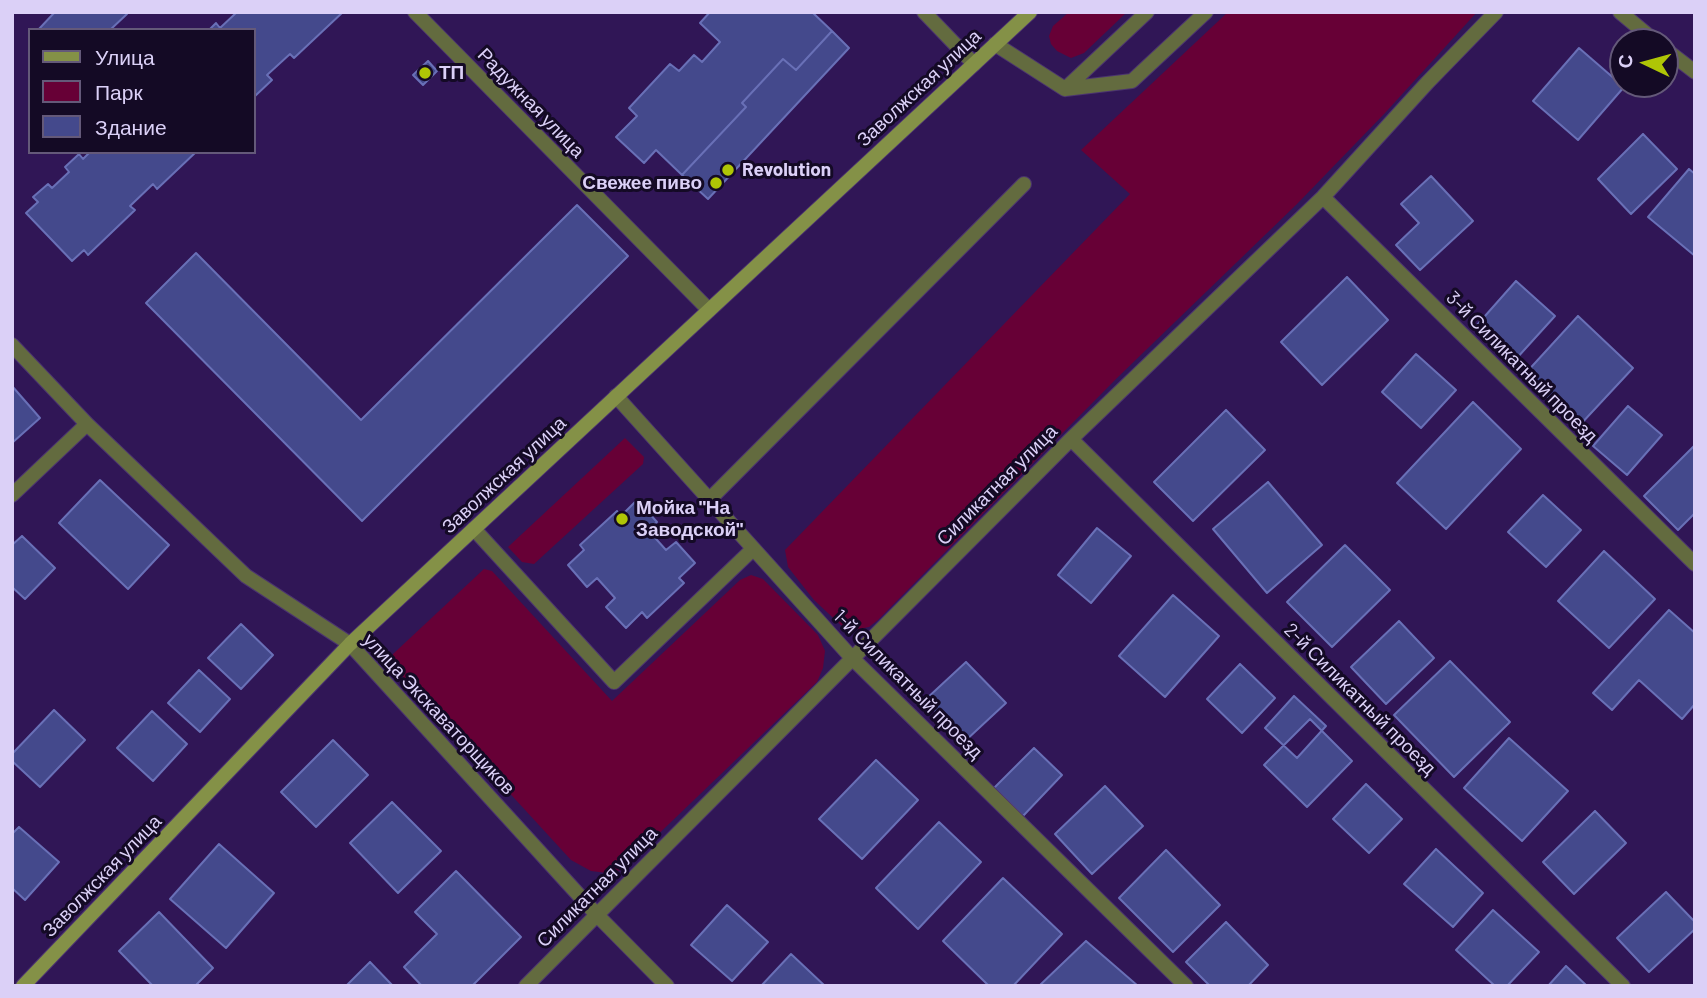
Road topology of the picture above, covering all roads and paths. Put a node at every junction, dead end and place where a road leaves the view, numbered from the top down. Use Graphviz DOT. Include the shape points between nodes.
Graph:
graph roads {
  1 [pos="415,12"];
  2 [pos="924,12"];
  3 [pos="1030,12"];
  4 [pos="1147,12"];
  5 [pos="1206,12"];
  6 [pos="1496,12"];
  7 [pos="1620,12"];
  8 [pos="1639,28"];
  9 [pos="995,44"];
  10 [pos="1679,60"];
  11 [pos="974,64"];
  12 [pos="1695,72"];
  13 [pos="1065,89"];
  14 [pos="1024,184"];
  15 [pos="1323,197"];
  16 [pos="709,310"];
  17 [pos="12,345"];
  18 [pos="616,396"];
  19 [pos="87,424"];
  20 [pos="1070,439"];
  21 [pos="12,495"];
  22 [pos="709,500"];
  23 [pos="474,529"];
  24 [pos="753,549"];
  25 [pos="1695,564"];
  26 [pos="350,644"];
  27 [pos="852,658"];
  28 [pos="597,915"];
  29 [pos="23,986"];
  30 [pos="526,986"];
  31 [pos="667,986"];
  32 [pos="1186,986"];
  33 [pos="1623,986"];
  1 -- 16 [label="street, Радужная улица"];
  2 -- 11 [label="street"];
  3 -- 9 [label="main road, Заволжская улица"];
  4 -- 13 [label="street"];
  5 -- 13 [label="street" via="1132,81"];
  6 -- 15 [label="street, Силикатная улица"];
  7 -- 8 [label="street"];
  9 -- 11 [label="main road, Заволжская улица"];
  9 -- 13 [label="street"];
  10 -- 12 [label="street"];
  11 -- 16 [label="main road, Заволжская улица"];
  14 -- 22 [label="street"];
  15 -- 20 [label="street, Силикатная улица"];
  15 -- 25 [label="street, 3-й Силикатный проезд"];
  16 -- 18 [label="main road, Заволжская улица"];
  17 -- 19 [label="street, улица Экскаваторщиков"];
  18 -- 22 [label="street, 1-й Силикатный проезд"];
  18 -- 23 [label="main road, Заволжская улица"];
  19 -- 21 [label="street"];
  19 -- 26 [label="street, улица Экскаваторщиков" via="246,576"];
  20 -- 27 [label="street, Силикатная улица"];
  20 -- 33 [label="street, 2-й Силикатный проезд"];
  22 -- 24 [label="street, 1-й Силикатный проезд"];
  23 -- 24 [label="street" via="614,682"];
  23 -- 26 [label="main road, Заволжская улица"];
  24 -- 27 [label="street, 1-й Силикатный проезд"];
  26 -- 28 [label="street, улица Экскаваторщиков"];
  26 -- 29 [label="main road, Заволжская улица"];
  27 -- 28 [label="street, Силикатная улица"];
  27 -- 32 [label="street, 1-й Силикатный проезд"];
  28 -- 30 [label="street, Силикатная улица"];
  28 -- 31 [label="street, улица Экскаваторщиков"];
}
